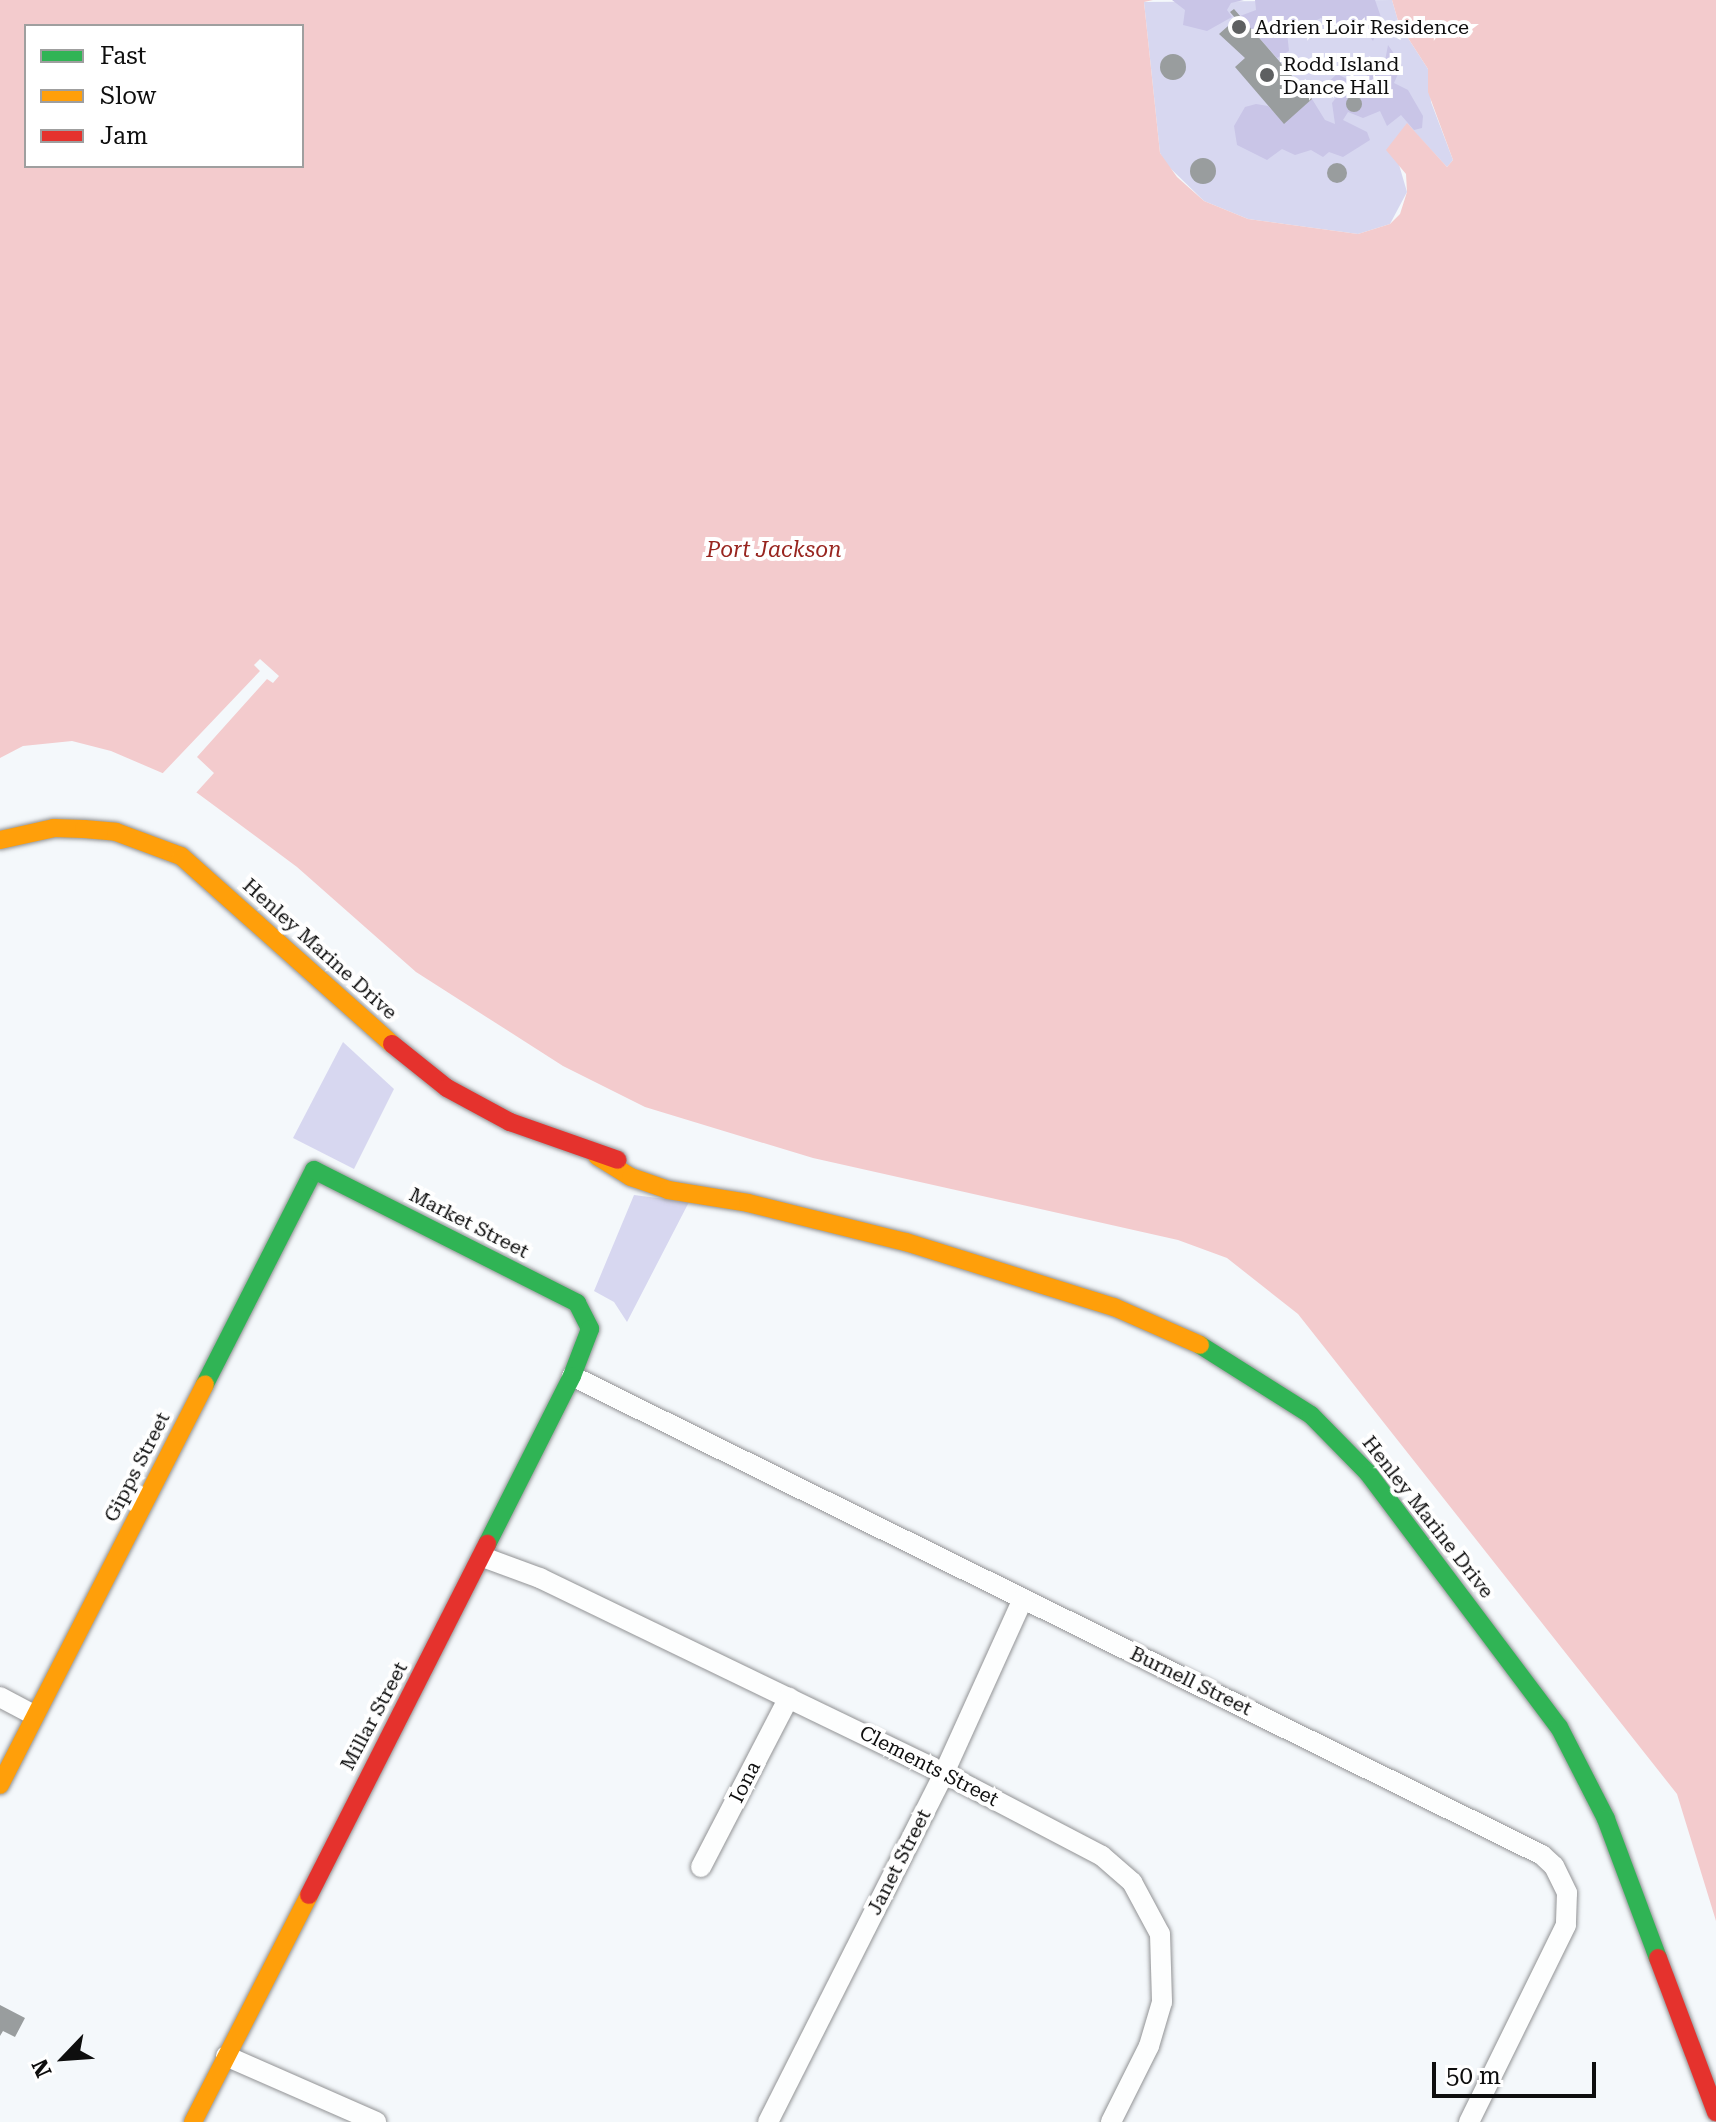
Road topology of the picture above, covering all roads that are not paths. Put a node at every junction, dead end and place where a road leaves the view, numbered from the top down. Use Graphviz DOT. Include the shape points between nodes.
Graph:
graph roads {
  1 [pos="0,840"];
  2 [pos="314,1170"];
  3 [pos="590,1329"];
  4 [pos="572,1376"];
  5 [pos="483,1557"];
  6 [pos="1023,1599"];
  7 [pos="0,1697"];
  8 [pos="789,1697"];
  9 [pos="34,1715"];
  10 [pos="944,1773"];
  11 [pos="0,1785"];
  12 [pos="701,1867"];
  13 [pos="226,2056"];
  14 [pos="1716,2112"];
  15 [pos="193,2122"];
  16 [pos="376,2122"];
  17 [pos="768,2122"];
  18 [pos="1111,2122"];
  19 [pos="1469,2122"];
  1 -- 14 [label="main road, Henley Marine Drive" via="54,828 84,829 116,832 181,856 358,1017 447,1088 510,1122 597,1156 631,1177 668,1190 748,1203 906,1242 1163,1326 1278,1389 1339,1440 1559,1727 1612,1833"];
  2 -- 3 [label="main road, Market Street" via="567,1296 586,1314"];
  2 -- 9 [label="main road, Gipps Street"];
  3 -- 4 [label="main road, Millar Street"];
  4 -- 5 [label="main road, Millar Street"];
  4 -- 6 [label="street, Burnell Street"];
  5 -- 8 [label="street, Clements Street" via="540,1578"];
  5 -- 13 [label="main road, Millar Street"];
  6 -- 10 [label="street, Janet Street"];
  6 -- 19 [label="street, Burnell Street" via="1526,1846 1554,1866 1567,1893 1566,1925"];
  7 -- 9 [label="street"];
  8 -- 10 [label="street, Clements Street"];
  8 -- 12 [label="street, Iona"];
  9 -- 11 [label="main road, Gipps Street"];
  10 -- 17 [label="street, Janet Street"];
  10 -- 18 [label="street, Clements Street" via="1102,1856 1132,1882 1146,1903 1160,1934 1162,2002 1149,2046"];
  13 -- 15 [label="main road, Millar Street"];
  13 -- 16 [label="street"];
}
